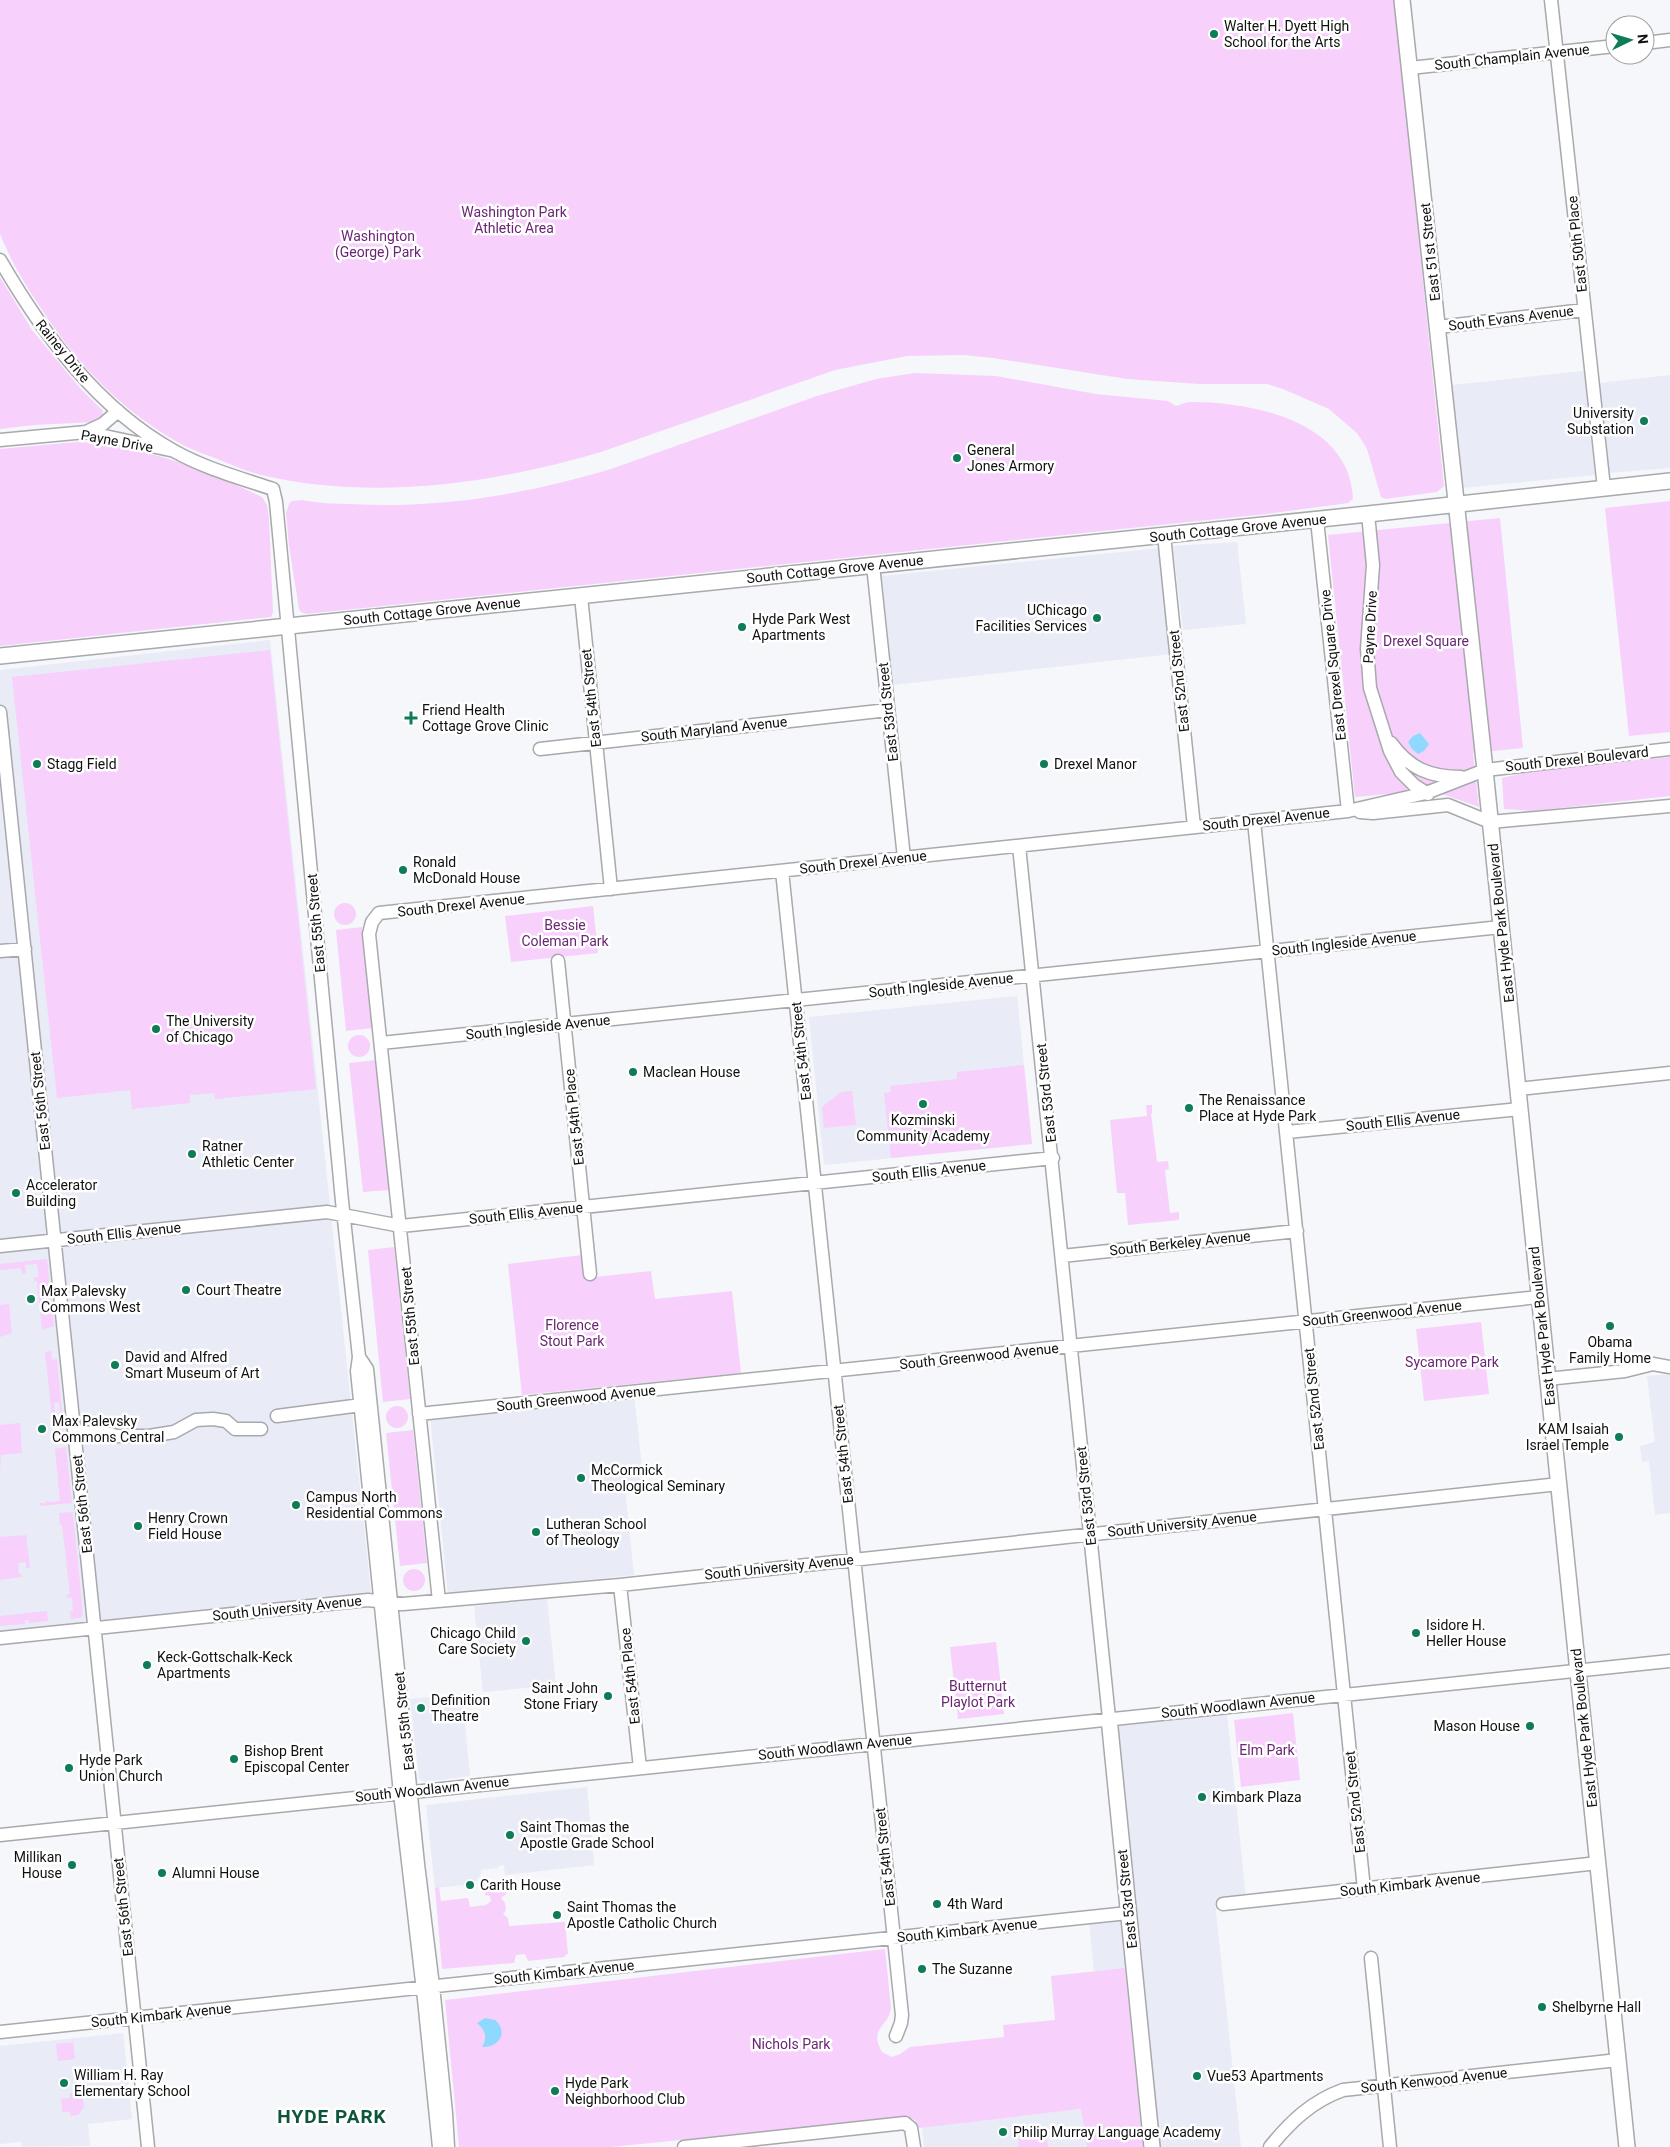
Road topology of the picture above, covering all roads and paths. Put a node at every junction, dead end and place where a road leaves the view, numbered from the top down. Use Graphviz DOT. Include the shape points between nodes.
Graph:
graph roads {
  1 [pos="1402,0"];
  2 [pos="1551,0"];
  3 [pos="1670,40"];
  4 [pos="1655,42"];
  5 [pos="1605,47"];
  6 [pos="1556,52"];
  7 [pos="1410,68"];
  8 [pos="0,260"];
  9 [pos="1584,310"];
  10 [pos="1438,326"];
  11 [pos="118,411"];
  12 [pos="142,429"];
  13 [pos="86,432"];
  14 [pos="0,440"];
  15 [pos="174,451"];
  16 [pos="1670,481"];
  17 [pos="1604,488"];
  18 [pos="273,489"];
  19 [pos="1457,504"];
  20 [pos="1368,514"];
  21 [pos="1317,520"];
  22 [pos="1164,535"];
  23 [pos="873,566"];
  24 [pos="581,596"];
  25 [pos="287,626"];
  26 [pos="0,656"];
  27 [pos="888,710"];
  28 [pos="0,712"];
  29 [pos="1386,737"];
  30 [pos="595,742"];
  31 [pos="540,748"];
  32 [pos="1670,749"];
  33 [pos="1485,770"];
  34 [pos="1430,774"];
  35 [pos="1464,777"];
  36 [pos="1426,793"];
  37 [pos="5,805"];
  38 [pos="1448,805"];
  39 [pos="1670,806"];
  40 [pos="1348,811"];
  41 [pos="1254,821"];
  42 [pos="1490,822"];
  43 [pos="1194,827"];
  44 [pos="1019,846"];
  45 [pos="904,858"];
  46 [pos="782,871"];
  47 [pos="611,889"];
  48 [pos="379,914"];
  49 [pos="1501,927"];
  50 [pos="24,949"];
  51 [pos="0,951"];
  52 [pos="1268,951"];
  53 [pos="558,961"];
  54 [pos="1033,975"];
  55 [pos="796,1000"];
  56 [pos="565,1025"];
  57 [pos="381,1043"];
  58 [pos="1670,1073"];
  59 [pos="1518,1089"];
  60 [pos="1520,1109"];
  61 [pos="1287,1132"];
  62 [pos="1052,1158"];
  63 [pos="815,1183"];
  64 [pos="583,1207"];
  65 [pos="344,1215"];
  66 [pos="401,1226"];
  67 [pos="1297,1231"];
  68 [pos="55,1240"];
  69 [pos="0,1246"];
  70 [pos="1062,1256"];
  71 [pos="590,1274"];
  72 [pos="1539,1297"];
  73 [pos="1306,1321"];
  74 [pos="1071,1346"];
  75 [pos="1670,1367"];
  76 [pos="834,1372"];
  77 [pos="1547,1379"];
  78 [pos="365,1405"];
  79 [pos="419,1414"];
  80 [pos="277,1416"];
  81 [pos="261,1429"];
  82 [pos="74,1433"];
  83 [pos="1559,1484"];
  84 [pos="1325,1510"];
  85 [pos="1090,1534"];
  86 [pos="854,1558"];
  87 [pos="620,1585"];
  88 [pos="439,1601"];
  89 [pos="386,1602"];
  90 [pos="94,1628"];
  91 [pos="0,1638"];
  92 [pos="1670,1661"];
  93 [pos="1578,1670"];
  94 [pos="1344,1694"];
  95 [pos="1109,1718"];
  96 [pos="873,1743"];
  97 [pos="640,1768"];
  98 [pos="405,1792"];
  99 [pos="115,1823"];
  100 [pos="0,1835"];
  101 [pos="1598,1863"];
  102 [pos="1364,1888"];
  103 [pos="1223,1904"];
  104 [pos="1128,1913"];
  105 [pos="894,1937"];
  106 [pos="1371,1958"];
  107 [pos="428,1987"];
  108 [pos="135,2018"];
  109 [pos="0,2032"];
  110 [pos="896,2036"];
  111 [pos="1618,2060"];
  112 [pos="1383,2085"];
  113 [pos="148,2147"];
  114 [pos="439,2147"];
  115 [pos="448,2147"];
  116 [pos="684,2147"];
  117 [pos="914,2147"];
  118 [pos="1152,2147"];
  119 [pos="1270,2147"];
  120 [pos="1390,2147"];
  121 [pos="1627,2147"];
  1 -- 7 [label="main road, East 51st Street"];
  2 -- 6 [label="street, East 50th Place"];
  3 -- 4 [label="street"];
  5 -- 6 [label="street, South Champlain Avenue"];
  6 -- 7 [label="street, South Champlain Avenue"];
  6 -- 9 [label="street, East 50th Place"];
  7 -- 10 [label="main road, East 51st Street"];
  8 -- 11 [label="street, Rainey Drive" via="42,326 73,367"];
  9 -- 10 [label="street, South Evans Avenue"];
  9 -- 17 [label="street, East 50th Place"];
  10 -- 19 [label="main road, East 51st Street"];
  11 -- 12 [label="street, Rainey Drive"];
  11 -- 13 [label="street" via="103,424"];
  12 -- 15 [label="street, Payne Drive"];
  13 -- 14 [label="street, Payne Drive"];
  13 -- 15 [label="street, Payne Drive"];
  15 -- 18 [label="street, Payne Drive"];
  16 -- 17 [label="main road, South Cottage Grove Avenue"];
  17 -- 19 [label="main road, South Cottage Grove Avenue"];
  18 -- 25 [label="street, East 55th Street" via="279,517"];
  19 -- 20 [label="main road, South Cottage Grove Avenue"];
  19 -- 33 [label="main road, East Hyde Park Boulevard"];
  20 -- 21 [label="main road, South Cottage Grove Avenue"];
  20 -- 29 [label="street, Payne Drive" via="1373,564 1367,670 1374,704"];
  21 -- 22 [label="main road, South Cottage Grove Avenue"];
  21 -- 40 [label="street, East Drexel Square Drive"];
  22 -- 23 [label="main road, South Cottage Grove Avenue"];
  22 -- 43 [label="street, East 52nd Street"];
  23 -- 24 [label="main road, South Cottage Grove Avenue"];
  23 -- 27 [label="street, East 53rd Street"];
  24 -- 25 [label="main road, South Cottage Grove Avenue"];
  24 -- 30 [label="street, East 54th Street"];
  25 -- 26 [label="main road, South Cottage Grove Avenue"];
  25 -- 65 [label="street, East 55th Street"];
  27 -- 30 [label="street, South Maryland Avenue"];
  27 -- 45 [label="street, East 53rd Street"];
  28 -- 37 [label="street, East 56th Street"];
  29 -- 34 [label="street, Payne Drive" via="1412,764"];
  29 -- 36 [label="street, Payne Drive" via="1401,772"];
  30 -- 31 [label="street, South Maryland Avenue"];
  30 -- 47 [label="street, East 54th Street"];
  32 -- 33 [label="street, South Drexel Boulevard"];
  33 -- 35 [label="street, South Drexel Avenue"];
  33 -- 42 [label="main road, East Hyde Park Boulevard"];
  34 -- 35 [label="street, South Drexel Avenue"];
  35 -- 36 [label="street, South Drexel Avenue"];
  36 -- 38 [label="street, Payne Drive"];
  36 -- 40 [label="street, South Drexel Avenue"];
  37 -- 50 [label="street, East 56th Street"];
  38 -- 40 [label="street, South Drexel Avenue" via="1373,813"];
  38 -- 42 [label="street, South Drexel Avenue"];
  39 -- 42 [label="street"];
  40 -- 41 [label="street, South Drexel Avenue"];
  41 -- 43 [label="street, South Drexel Avenue"];
  41 -- 52 [label="street, East 52nd Street"];
  42 -- 49 [label="main road, East Hyde Park Boulevard"];
  43 -- 44 [label="street, South Drexel Avenue"];
  44 -- 45 [label="street, South Drexel Avenue"];
  44 -- 54 [label="street, East 53rd Street"];
  45 -- 46 [label="street, South Drexel Avenue"];
  46 -- 47 [label="street, South Drexel Avenue"];
  46 -- 55 [label="street, East 54th Street"];
  47 -- 48 [label="street, South Drexel Avenue"];
  48 -- 57 [label="street, East 55th Street" via="372,922 370,934"];
  49 -- 52 [label="street, South Ingleside Avenue"];
  49 -- 59 [label="main road, East Hyde Park Boulevard"];
  50 -- 51 [label="street"];
  50 -- 68 [label="street, East 56th Street"];
  52 -- 54 [label="street, South Ingleside Avenue"];
  52 -- 61 [label="street, East 52nd Street"];
  53 -- 56 [label="street, East 54th Place"];
  54 -- 55 [label="street, South Ingleside Avenue"];
  54 -- 62 [label="street, East 53rd Street"];
  55 -- 56 [label="street, South Ingleside Avenue"];
  55 -- 63 [label="street, East 54th Street"];
  56 -- 57 [label="street, South Ingleside Avenue"];
  56 -- 64 [label="street, East 54th Place"];
  57 -- 66 [label="street, East 55th Street"];
  58 -- 59 [label="street"];
  59 -- 60 [label="main road, East Hyde Park Boulevard"];
  60 -- 61 [label="street, South Ellis Avenue"];
  60 -- 72 [label="main road, East Hyde Park Boulevard"];
  61 -- 67 [label="street, East 52nd Street"];
  62 -- 63 [label="street, South Ellis Avenue"];
  62 -- 70 [label="street, East 53rd Street"];
  63 -- 64 [label="street, South Ellis Avenue"];
  63 -- 76 [label="street, East 54th Street"];
  64 -- 66 [label="street, South Ellis Avenue"];
  64 -- 71 [label="street, East 54th Place"];
  65 -- 66 [label="street, South Ellis Avenue"];
  65 -- 68 [label="street, South Ellis Avenue" via="327,1212"];
  65 -- 78 [label="street, East 55th Street" via="359,1357 357,1371"];
  66 -- 79 [label="street, East 55th Street"];
  67 -- 70 [label="street, South Berkeley Avenue"];
  67 -- 73 [label="street, East 52nd Street"];
  68 -- 69 [label="street, South Ellis Avenue"];
  68 -- 82 [label="street, East 56th Street"];
  70 -- 74 [label="street, East 53rd Street"];
  72 -- 73 [label="street, South Greenwood Avenue"];
  72 -- 77 [label="main road, East Hyde Park Boulevard"];
  73 -- 74 [label="street, South Greenwood Avenue"];
  73 -- 84 [label="street, East 52nd Street"];
  74 -- 76 [label="street, South Greenwood Avenue"];
  74 -- 85 [label="street, East 53rd Street"];
  75 -- 77 [label="street" via="1653,1364 1625,1371"];
  76 -- 79 [label="street, South Greenwood Avenue"];
  76 -- 86 [label="street, East 54th Street"];
  77 -- 83 [label="main road, East Hyde Park Boulevard"];
  78 -- 80 [label="street"];
  78 -- 89 [label="street, East 55th Street"];
  79 -- 88 [label="street, East 55th Street"];
  81 -- 82 [label="street" via="234,1429 226,1421 213,1419 196,1420 174,1432 149,1436"];
  82 -- 90 [label="street, East 56th Street"];
  83 -- 84 [label="street, South University Avenue"];
  83 -- 93 [label="main road, East Hyde Park Boulevard"];
  84 -- 85 [label="street, South University Avenue"];
  84 -- 94 [label="street, East 52nd Street"];
  85 -- 86 [label="street, South University Avenue"];
  85 -- 95 [label="street, East 53rd Street"];
  86 -- 87 [label="street, South University Avenue"];
  86 -- 96 [label="street, East 54th Street"];
  87 -- 88 [label="street, South University Avenue"];
  87 -- 97 [label="street, East 54th Place"];
  88 -- 89 [label="street, South University Avenue"];
  89 -- 90 [label="street, South University Avenue" via="364,1600"];
  89 -- 98 [label="street, East 55th Street"];
  90 -- 91 [label="street, South University Avenue"];
  90 -- 99 [label="street, East 56th Street"];
  92 -- 93 [label="street, South Woodlawn Avenue"];
  93 -- 94 [label="street, South Woodlawn Avenue"];
  93 -- 101 [label="main road, East Hyde Park Boulevard"];
  94 -- 95 [label="street, South Woodlawn Avenue"];
  94 -- 102 [label="street, East 52nd Street"];
  95 -- 96 [label="street, South Woodlawn Avenue"];
  95 -- 104 [label="main road, East 53rd Street"];
  96 -- 97 [label="street, South Woodlawn Avenue"];
  96 -- 105 [label="street, East 54th Street"];
  97 -- 98 [label="street, South Woodlawn Avenue"];
  98 -- 99 [label="street, South Woodlawn Avenue"];
  98 -- 107 [label="street, East 55th Street"];
  99 -- 100 [label="street, South Woodlawn Avenue"];
  99 -- 108 [label="street, East 56th Street"];
  101 -- 102 [label="street, South Kimbark Avenue"];
  101 -- 111 [label="main road, East Hyde Park Boulevard"];
  102 -- 103 [label="street, South Kimbark Avenue"];
  104 -- 105 [label="street, South Kimbark Avenue"];
  104 -- 118 [label="main road, East 53rd Street"];
  105 -- 107 [label="street, South Kimbark Avenue"];
  105 -- 110 [label="street, East 54th Street" via="902,2015"];
  106 -- 112 [label="street"];
  107 -- 108 [label="street, South Kimbark Avenue"];
  107 -- 114 [label="street, East 55th Street"];
  107 -- 115 [label="street, East 55th Street"];
  108 -- 109 [label="street, South Kimbark Avenue"];
  108 -- 113 [label="street, East 56th Street"];
  111 -- 112 [label="street, South Kenwood Avenue"];
  111 -- 121 [label="main road, East Hyde Park Boulevard"];
  112 -- 119 [label="street, South Kenwood Avenue" via="1343,2090 1330,2095 1292,2122"];
  112 -- 120 [label="street"];
  116 -- 117 [label="street" via="909,2124"];
}
